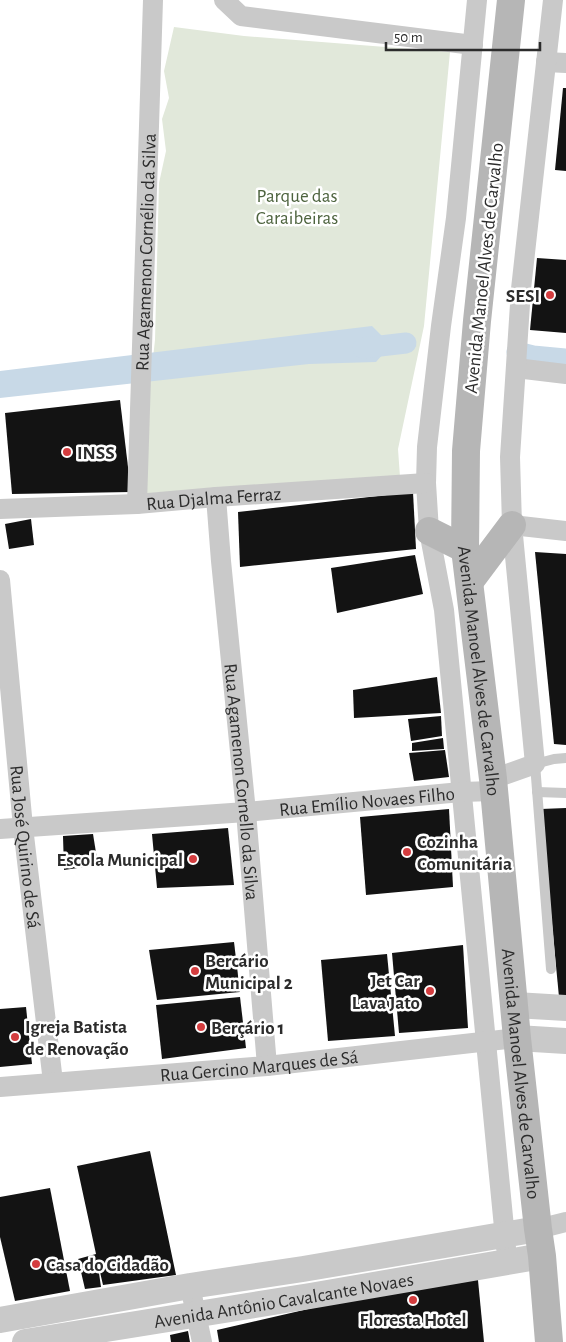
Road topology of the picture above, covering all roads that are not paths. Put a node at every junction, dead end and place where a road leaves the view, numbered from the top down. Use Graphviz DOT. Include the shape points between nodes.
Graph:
graph roads {
  1 [pos="153,0"];
  2 [pos="224,0"];
  3 [pos="477,0"];
  4 [pos="511,0"];
  5 [pos="553,0"];
  6 [pos="473,45"];
  7 [pos="556,62"];
  8 [pos="516,368"];
  9 [pos="566,374"];
  10 [pos="426,483"];
  11 [pos="216,497"];
  12 [pos="137,504"];
  13 [pos="0,510"];
  14 [pos="512,525"];
  15 [pos="429,531"];
  16 [pos="566,531"];
  17 [pos="465,549"];
  18 [pos="0,580"];
  19 [pos="470,581"];
  20 [pos="472,608"];
  21 [pos="444,610"];
  22 [pos="566,758"];
  23 [pos="535,764"];
  24 [pos="494,785"];
  25 [pos="461,792"];
  26 [pos="537,792"];
  27 [pos="566,793"];
  28 [pos="246,812"];
  29 [pos="23,827"];
  30 [pos="0,829"];
  31 [pos="551,969"];
  32 [pos="515,1005"];
  33 [pos="566,1008"];
  34 [pos="517,1038"];
  35 [pos="486,1041"];
  36 [pos="566,1041"];
  37 [pos="267,1066"];
  38 [pos="53,1082"];
  39 [pos="0,1087"];
  40 [pos="566,1222"];
  41 [pos="538,1229"];
  42 [pos="503,1236"];
  43 [pos="542,1256"];
  44 [pos="508,1262"];
  45 [pos="190,1286"];
  46 [pos="69,1308"];
  47 [pos="196,1315"];
  48 [pos="0,1320"];
  49 [pos="71,1335"];
  50 [pos="25,1342"];
  51 [pos="202,1342"];
  52 [pos="549,1342"];
  1 -- 12 [label="street, Rua Agamenon Cornélio da Silva"];
  2 -- 6 [label="street" via="241,16"];
  3 -- 6 [label="street, Avenida Manoel Alves de Carvalho"];
  4 -- 17 [label="main road, Avenida Manoel Alves de Carvalho" via="466,442"];
  5 -- 7 [label="street"];
  6 -- 10 [label="street, Avenida Manoel Alves de Carvalho" via="456,218 430,411"];
  7 -- 8 [label="street" via="522,289"];
  8 -- 9 [label="street"];
  8 -- 14 [label="street" via="510,442"];
  10 -- 11 [label="street, Rua Djalma Ferraz"];
  10 -- 15 [label="street, Avenida Manoel Alves de Carvalho"];
  11 -- 12 [label="street, Rua Djalma Ferraz"];
  11 -- 28 [label="street, Rua Agamenon Cornello da Silva"];
  12 -- 13 [label="street, Rua Djalma Ferraz"];
  14 -- 16 [label="street"];
  14 -- 19 [label="main road"];
  14 -- 23 [label="street"];
  15 -- 17 [label="main road"];
  15 -- 21 [label="street, Avenida Manoel Alves de Carvalho"];
  17 -- 19 [label="main road, Avenida Manoel Alves de Carvalho"];
  18 -- 29 [label="street, Rua José Quirino de Sá"];
  19 -- 20 [label="main road, Avenida Manoel Alves de Carvalho"];
  20 -- 21 [label="street"];
  20 -- 24 [label="main road, Avenida Manoel Alves de Carvalho"];
  21 -- 25 [label="street, Avenida Manoel Alves de Carvalho"];
  22 -- 23 [label="lane"];
  23 -- 24 [label="street, Rua Emílio Novaes Filho"];
  23 -- 26 [label="lane"];
  24 -- 25 [label="street, Rua Emílio Novaes Filho"];
  24 -- 32 [label="main road, Avenida Manoel Alves de Carvalho"];
  25 -- 28 [label="street, Rua Emílio Novaes Filho"];
  25 -- 35 [label="street, Avenida Manoel Alves de Carvalho"];
  26 -- 27 [label="lane"];
  26 -- 31 [label="lane"];
  28 -- 29 [label="street, Rua Emílio Novaes Filho"];
  28 -- 37 [label="street, Rua Agamenon Cornello da Silva"];
  29 -- 30 [label="street, Rua Emílio Novaes Filho"];
  29 -- 38 [label="street, Rua José Quirino de Sá"];
  32 -- 33 [label="street"];
  32 -- 34 [label="main road, Avenida Manoel Alves de Carvalho"];
  34 -- 35 [label="street, Rua Gercino Marques de Sá"];
  34 -- 36 [label="street"];
  34 -- 41 [label="main road, Avenida Manoel Alves de Carvalho"];
  35 -- 37 [label="street, Rua Gercino Marques de Sá"];
  35 -- 42 [label="street, Avenida Manoel Alves de Carvalho"];
  37 -- 38 [label="street, Rua Gercino Marques de Sá"];
  38 -- 39 [label="street, Rua Gercino Marques de Sá"];
  40 -- 41 [label="street"];
  41 -- 42 [label="street"];
  41 -- 43 [label="main road, Avenida Manoel Alves de Carvalho"];
  42 -- 44 [label="street, Avenida Manoel Alves de Carvalho"];
  42 -- 45 [label="street"];
  43 -- 44 [label="street, Avenida Antônio Cavalcante Novaes"];
  43 -- 52 [label="main road, Avenida Manoel Alves de Carvalho"];
  44 -- 47 [label="street, Avenida Antônio Cavalcante Novaes"];
  45 -- 46 [label="street"];
  45 -- 47 [label="street"];
  46 -- 48 [label="street"];
  46 -- 49 [label="street"];
  47 -- 49 [label="street, Avenida Antônio Cavalcante Novaes"];
  47 -- 51 [label="street"];
  49 -- 50 [label="street, Avenida Antônio Cavalcante Novaes"];
}
